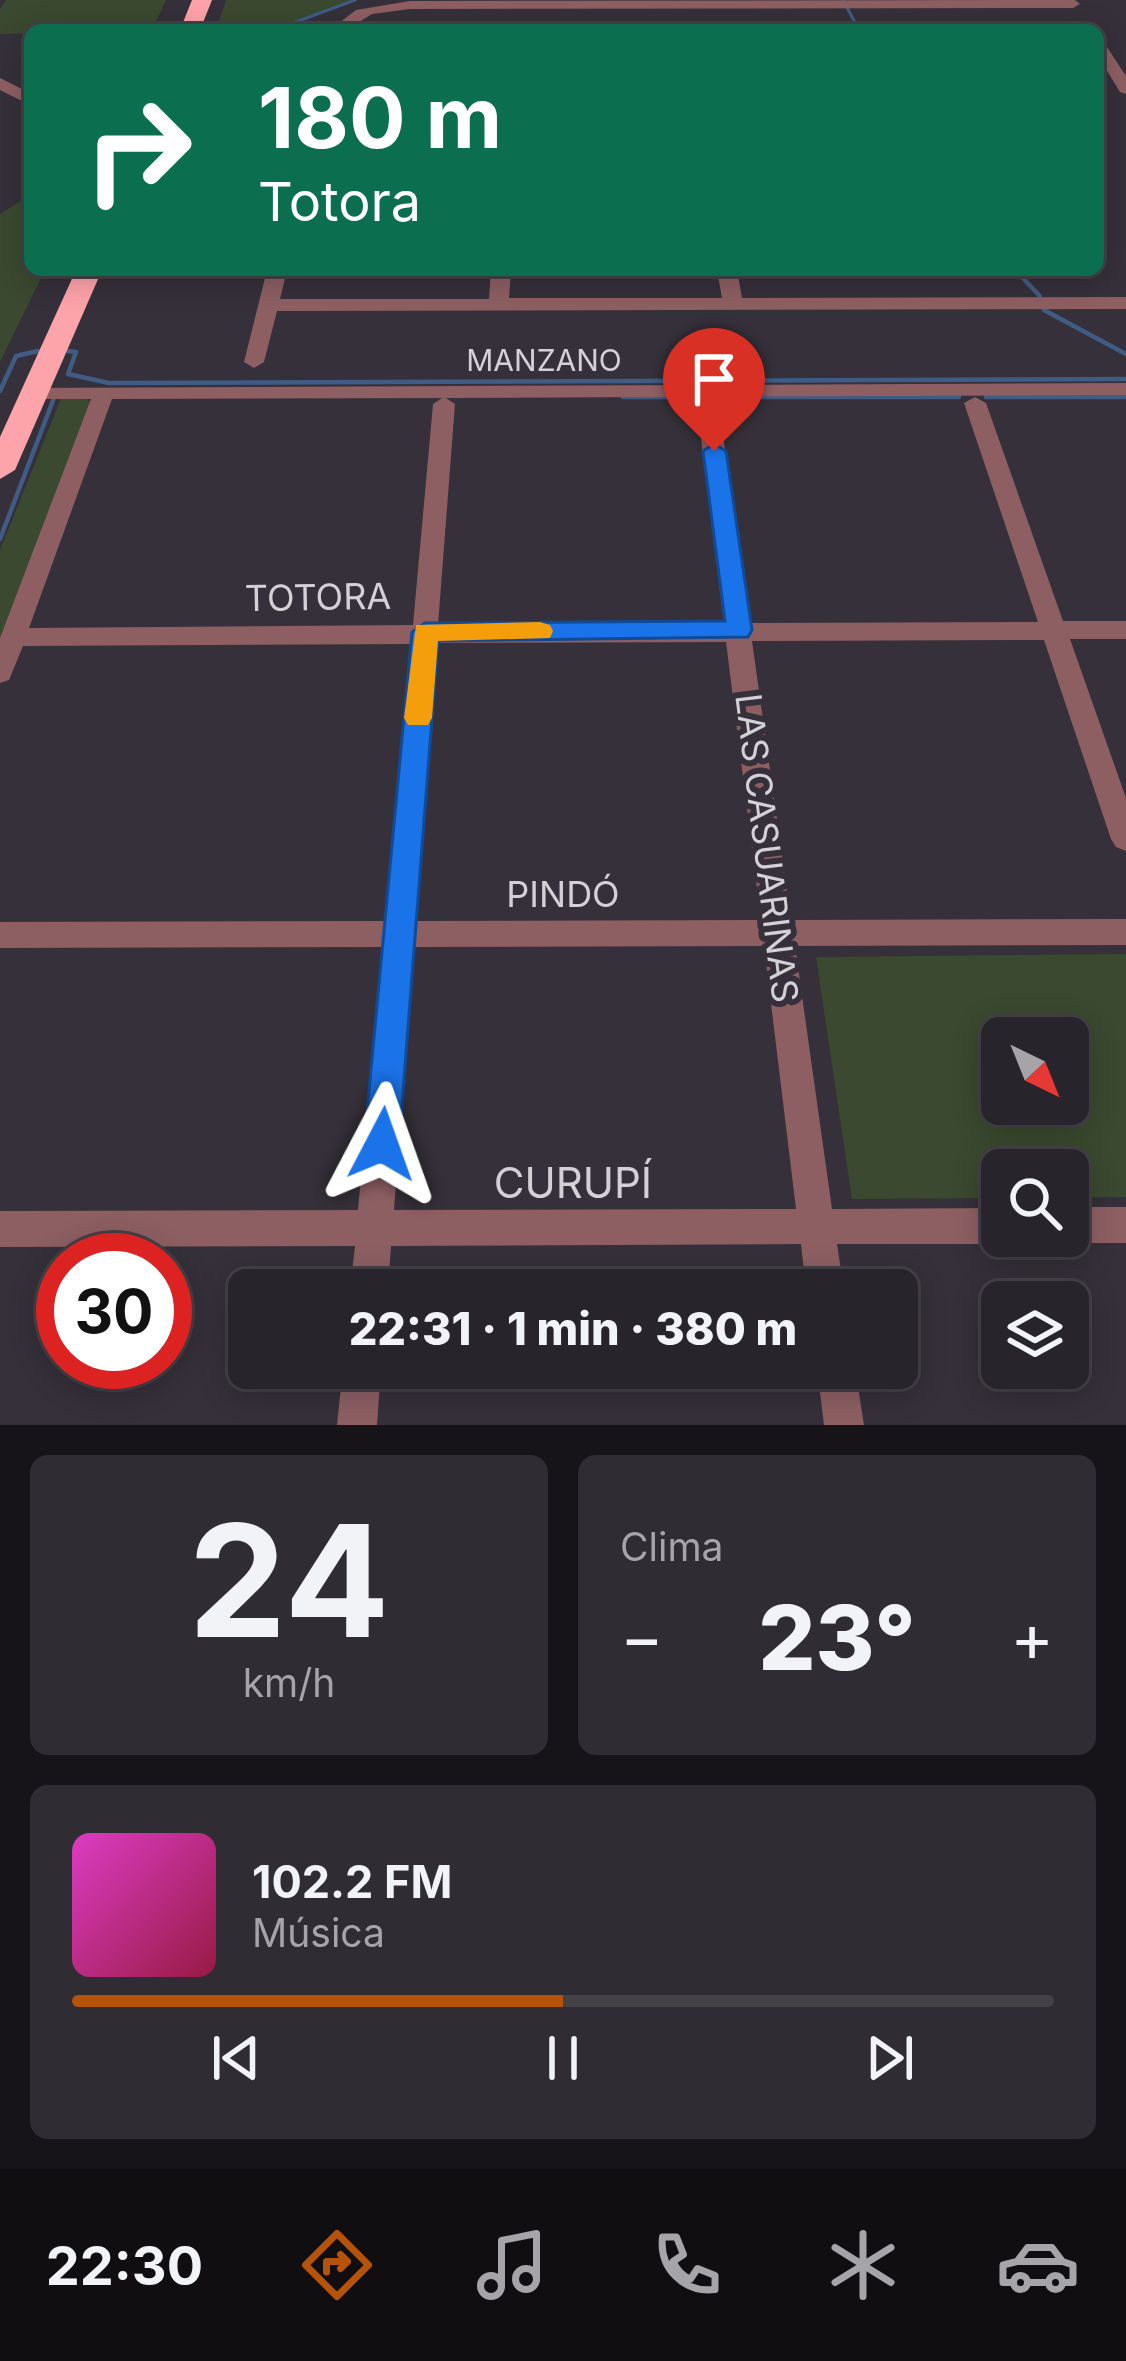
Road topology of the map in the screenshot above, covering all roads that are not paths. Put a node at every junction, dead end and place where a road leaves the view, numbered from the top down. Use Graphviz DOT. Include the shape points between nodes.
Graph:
graph roads {
  1 [pos="684,4"];
  2 [pos="513,7"];
  3 [pos="1075,7"];
  4 [pos="344,24"];
  5 [pos="512,24"];
  6 [pos="1104,54"];
  7 [pos="1126,89"];
  8 [pos="86,276"];
  9 [pos="276,276"];
  10 [pos="501,276"];
  11 [pos="728,276"];
  12 [pos="1126,303"];
  13 [pos="499,304"];
  14 [pos="733,304"];
  15 [pos="268,305"];
  16 [pos="254,362"];
  17 [pos="1126,389"];
  18 [pos="104,392"];
  19 [pos="34,393"];
  20 [pos="444,404"];
  21 [pos="975,404"];
  22 [pos="708,406"];
  23 [pos="0,470"];
  24 [pos="739,630"];
  25 [pos="1051,630"];
  26 [pos="1126,630"];
  27 [pos="425,632"];
  28 [pos="14,637"];
  29 [pos="0,673"];
  30 [pos="1126,839"];
  31 [pos="778,932"];
  32 [pos="1126,932"];
  33 [pos="398,934"];
  34 [pos="0,935"];
  35 [pos="1089,1225"];
  36 [pos="1126,1225"];
  37 [pos="981,1226"];
  38 [pos="817,1227"];
  39 [pos="375,1228"];
  40 [pos="0,1229"];
  41 [pos="372,1269"];
  42 [pos="823,1269"];
  43 [pos="360,1389"];
  44 [pos="839,1389"];
  45 [pos="357,1425"];
  46 [pos="844,1425"];
  1 -- 2 [label="street"];
  1 -- 3 [label="street"];
  2 -- 4 [label="street" via="381,8"];
  2 -- 5 [label="street"];
  6 -- 7 [label="street"];
  8 -- 19 [label="highway"];
  9 -- 15 [label="street"];
  10 -- 13 [label="street"];
  11 -- 14 [label="street"];
  12 -- 14 [label="street"];
  13 -- 14 [label="street"];
  13 -- 15 [label="street"];
  15 -- 16 [label="street"];
  17 -- 18 [label="street, MANZANO"];
  18 -- 19 [label="street, MANZANO"];
  18 -- 28 [label="street"];
  19 -- 23 [label="highway"];
  20 -- 27 [label="street"];
  21 -- 25 [label="street"];
  22 -- 24 [label="street, LAS CASUARINAS"];
  24 -- 25 [label="street, TOTORA"];
  24 -- 27 [label="street, TOTORA"];
  24 -- 31 [label="street, LAS CASUARINAS"];
  25 -- 26 [label="street, TOTORA"];
  25 -- 30 [label="street"];
  27 -- 28 [label="street, TOTORA"];
  27 -- 33 [label="street"];
  28 -- 29 [label="street"];
  31 -- 32 [label="street, PINDÓ"];
  31 -- 33 [label="street, PINDÓ"];
  31 -- 38 [label="street, LAS CASUARINAS"];
  33 -- 34 [label="street, PINDÓ"];
  33 -- 39 [label="street"];
  35 -- 36 [label="street"];
  37 -- 38 [label="street, CURUPÍ"];
  38 -- 39 [label="street, CURUPÍ"];
  38 -- 42 [label="street, LAS CASUARINAS"];
  39 -- 40 [label="street, CURUPÍ"];
  39 -- 41 [label="street"];
  43 -- 45 [label="street"];
  44 -- 46 [label="street"];
}
